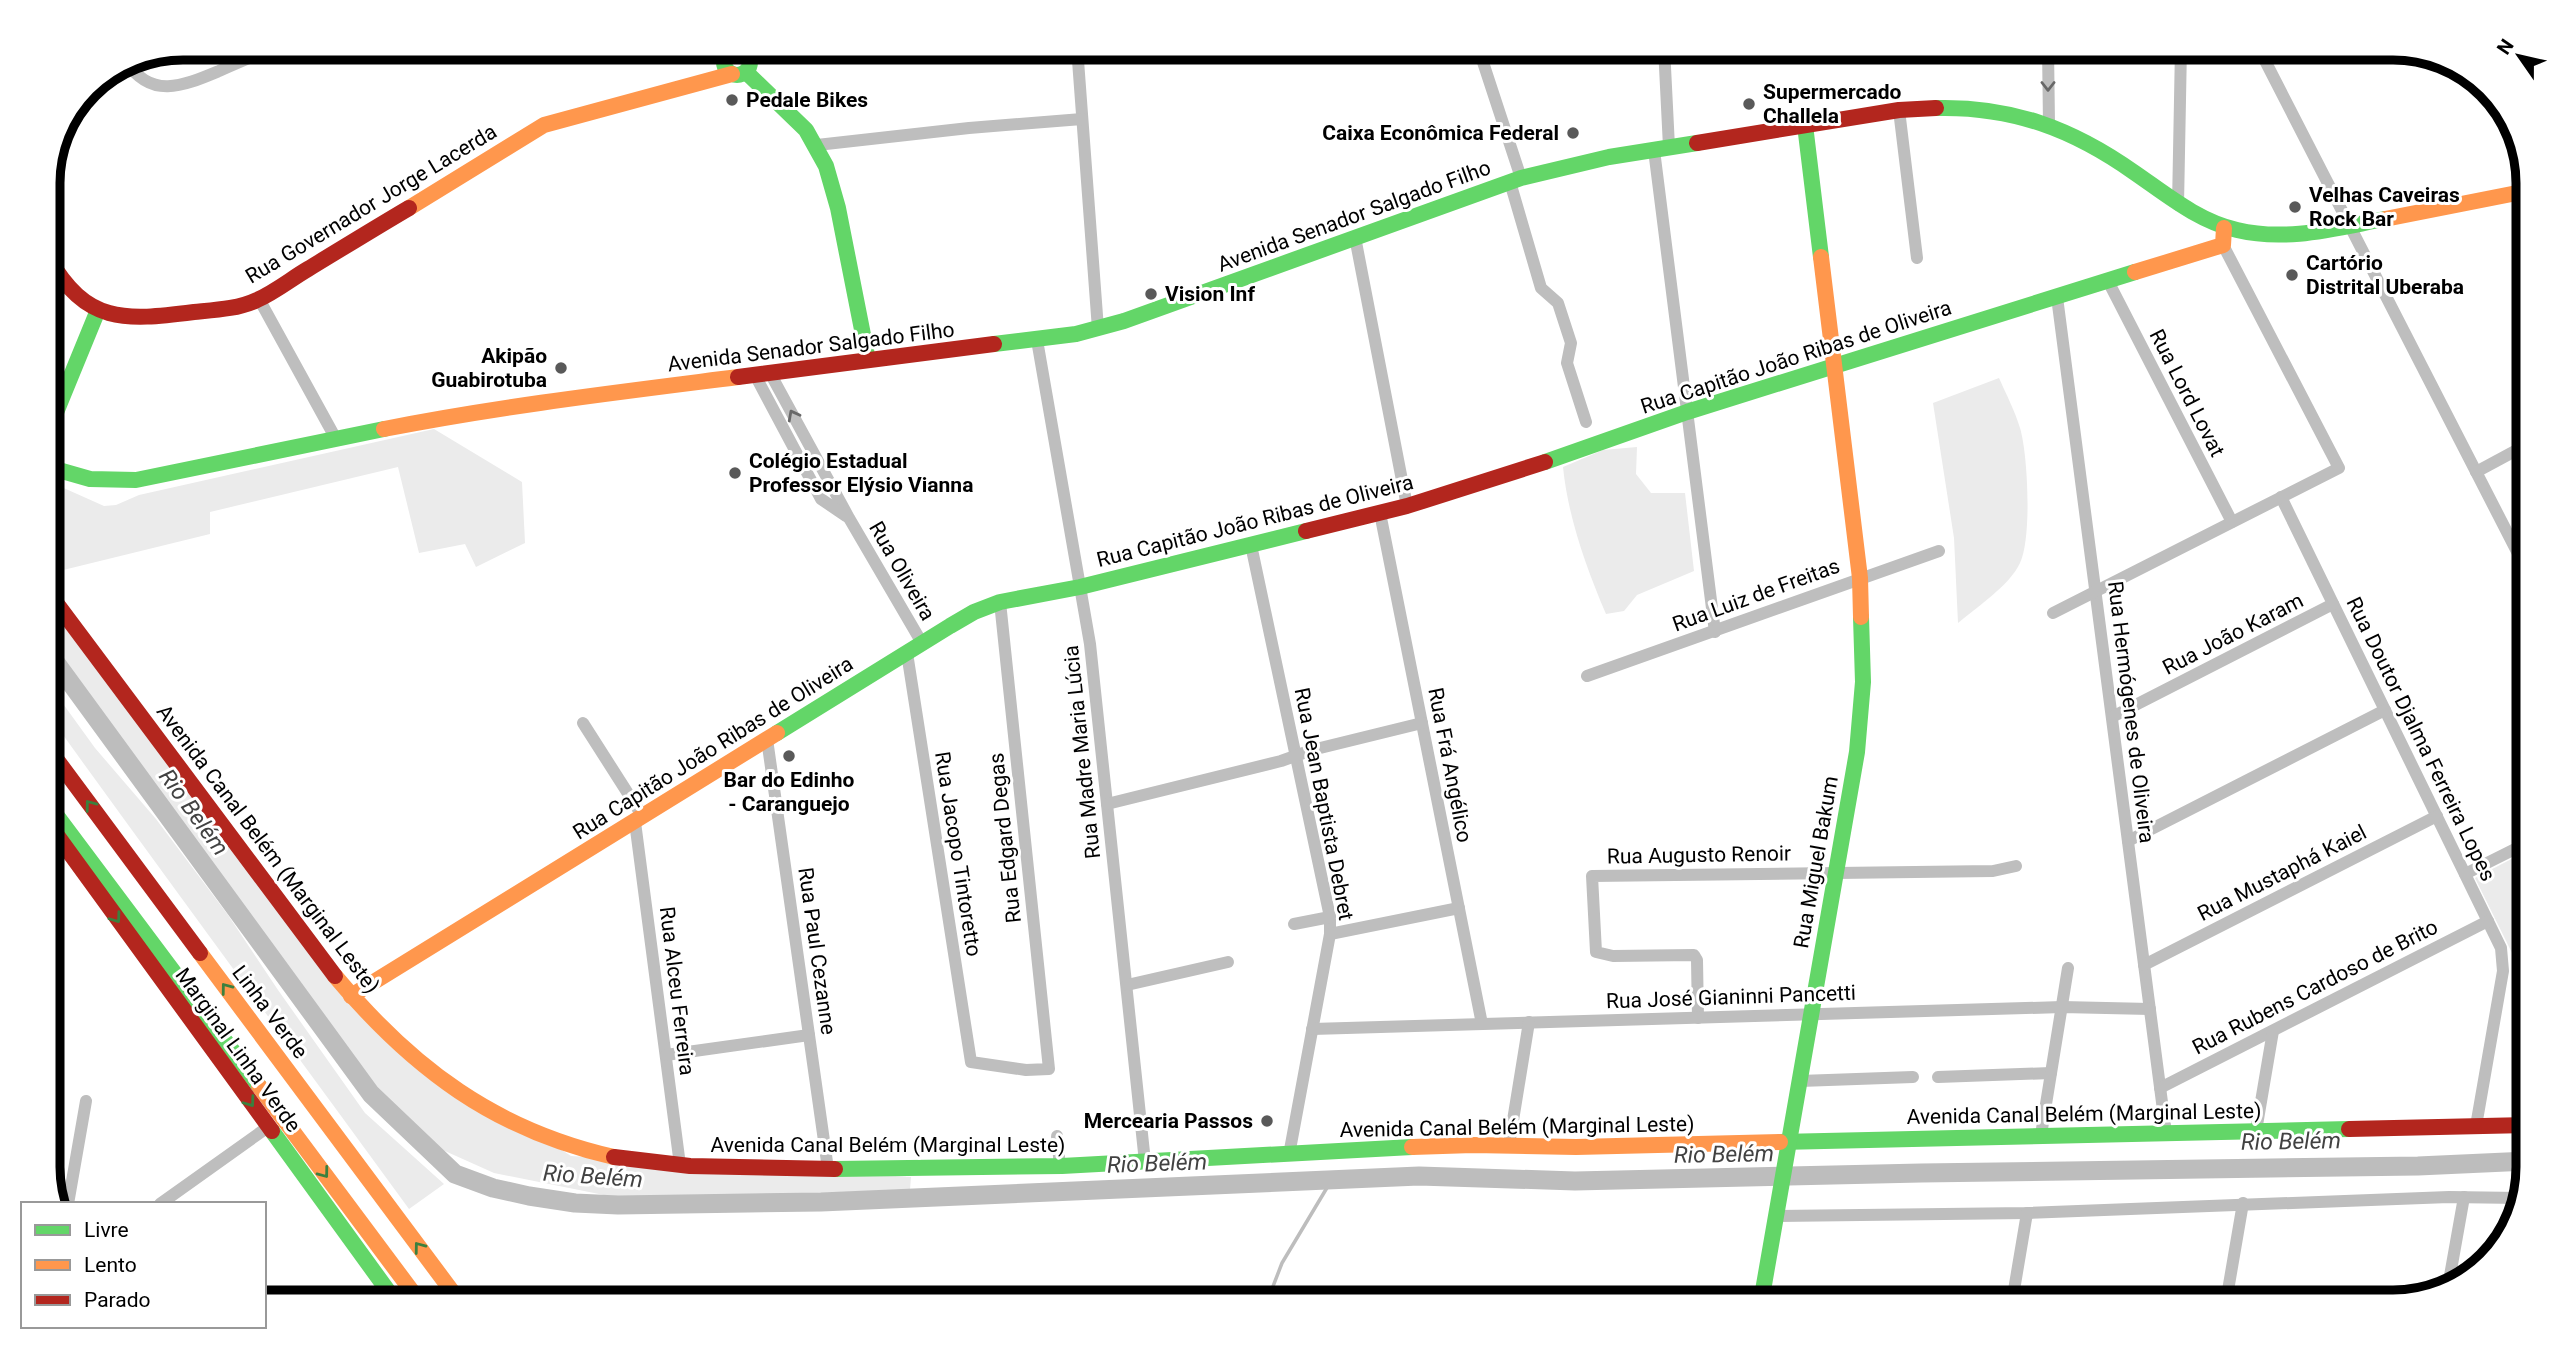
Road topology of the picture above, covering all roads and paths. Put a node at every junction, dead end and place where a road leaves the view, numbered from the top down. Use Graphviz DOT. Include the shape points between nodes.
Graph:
graph roads {
  1 [pos="243,60"];
  2 [pos="723,60"];
  3 [pos="1078,60"];
  4 [pos="1482,60"];
  5 [pos="1664,60"];
  6 [pos="2048,60"];
  7 [pos="2181,60"];
  8 [pos="2265,60"];
  9 [pos="744,62"];
  10 [pos="134,69"];
  11 [pos="1899,110"];
  12 [pos="1082,118"];
  13 [pos="1805,125"];
  14 [pos="2049,125"];
  15 [pos="817,145"];
  16 [pos="1662,148"];
  17 [pos="1516,180"];
  18 [pos="2515,194"];
  19 [pos="2178,205"];
  20 [pos="2349,226"];
  21 [pos="2224,228"];
  22 [pos="1355,237"];
  23 [pos="2223,245"];
  24 [pos="1917,258"];
  25 [pos="60,278"];
  26 [pos="2108,281"];
  27 [pos="2057,297"];
  28 [pos="259,299"];
  29 [pos="98,310"];
  30 [pos="1098,329"];
  31 [pos="1037,340"];
  32 [pos="868,360"];
  33 [pos="1834,366"];
  34 [pos="762,374"];
  35 [pos="60,403"];
  36 [pos="1687,412"];
  37 [pos="1586,422"];
  38 [pos="336,439"];
  39 [pos="2515,451"];
  40 [pos="60,470"];
  41 [pos="2476,472"];
  42 [pos="2281,497"];
  43 [pos="1407,506"];
  44 [pos="1380,513"];
  45 [pos="2232,522"];
  46 [pos="1251,545"];
  47 [pos="2515,548"];
  48 [pos="1939,551"];
  49 [pos="1860,578"];
  50 [pos="1080,587"];
  51 [pos="2096,591"];
  52 [pos="1000,602"];
  53 [pos="2333,604"];
  54 [pos="60,608"];
  55 [pos="2053,613"];
  56 [pos="1715,632"];
  57 [pos="922,643"];
  58 [pos="906,653"];
  59 [pos="1587,676"];
  60 [pos="2385,710"];
  61 [pos="2112,717"];
  62 [pos="583,723"];
  63 [pos="1422,723"];
  64 [pos="767,739"];
  65 [pos="1296,756"];
  66 [pos="60,764"];
  67 [pos="1107,804"];
  68 [pos="2437,816"];
  69 [pos="639,819"];
  70 [pos="60,820"];
  71 [pos="60,840"];
  72 [pos="2128,841"];
  73 [pos="2516,849"];
  74 [pos="2016,866"];
  75 [pos="1836,873"];
  76 [pos="2465,874"];
  77 [pos="1459,908"];
  78 [pos="1330,917"];
  79 [pos="2488,921"];
  80 [pos="1294,924"];
  81 [pos="1330,934"];
  82 [pos="1228,962"];
  83 [pos="2144,965"];
  84 [pos="2068,968"];
  85 [pos="1126,985"];
  86 [pos="351,996"];
  87 [pos="2062,1007"];
  88 [pos="2150,1009"];
  89 [pos="1811,1015"];
  90 [pos="1698,1018"];
  91 [pos="1529,1022"];
  92 [pos="1482,1024"];
  93 [pos="1312,1029"];
  94 [pos="2273,1031"];
  95 [pos="809,1035"];
  96 [pos="666,1055"];
  97 [pos="971,1062"];
  98 [pos="2051,1073"];
  99 [pos="1913,1077"];
  100 [pos="1938,1077"];
  101 [pos="1800,1081"];
  102 [pos="2160,1088"];
  103 [pos="86,1101"];
  104 [pos="2516,1125"];
  105 [pos="2476,1126"];
  106 [pos="268,1127"];
  107 [pos="2256,1131"];
  108 [pos="2166,1133"];
  109 [pos="2041,1135"];
  110 [pos="1057,1136"];
  111 [pos="1509,1145"];
  112 [pos="1788,1146"];
  113 [pos="1289,1155"];
  114 [pos="1145,1162"];
  115 [pos="681,1165"];
  116 [pos="1060,1167"];
  117 [pos="828,1169"];
  118 [pos="2464,1197"];
  119 [pos="2511,1198"];
  120 [pos="68,1202"];
  121 [pos="162,1202"];
  122 [pos="2243,1203"];
  123 [pos="1777,1210"];
  124 [pos="2027,1213"];
  125 [pos="2450,1275"];
  126 [pos="387,1290"];
  127 [pos="411,1290"];
  128 [pos="451,1290"];
  129 [pos="1763,1290"];
  130 [pos="2014,1290"];
  131 [pos="2228,1290"];
  1 -- 10 [label="street" via="173,87 145,81"];
  2 -- 9 [label="main road" via="724,64"];
  3 -- 12 [label="street"];
  4 -- 17 [label="street"];
  5 -- 16 [label="street"];
  6 -- 14 [label="street, one-way"];
  7 -- 19 [label="street"];
  8 -- 20 [label="street"];
  9 -- 15 [label="main road"];
  9 -- 28 [label="main road, Rua Governador Jorge Lacerda" via="544,125"];
  11 -- 13 [label="main road, Avenida Senador Salgado Filho"];
  11 -- 14 [label="main road, Avenida Senador Salgado Filho" via="1974,109"];
  11 -- 24 [label="street"];
  12 -- 15 [label="street"];
  12 -- 30 [label="street"];
  13 -- 16 [label="main road, Avenida Senador Salgado Filho"];
  13 -- 33 [label="main road, Rua Miguel Bakum"];
  14 -- 19 [label="main road, Avenida Senador Salgado Filho" via="2094,145"];
  15 -- 32 [label="main road" via="835,196"];
  16 -- 17 [label="main road, Avenida Senador Salgado Filho"];
  16 -- 36 [label="street"];
  17 -- 22 [label="main road, Avenida Senador Salgado Filho"];
  17 -- 37 [label="street" via="1541,288 1558,303 1571,343 1567,363"];
  18 -- 20 [label="main road, Avenida Senador Salgado Filho"];
  19 -- 21 [label="main road, Avenida Senador Salgado Filho"];
  20 -- 21 [label="main road, Avenida Senador Salgado Filho" via="2273,237"];
  20 -- 41 [label="street"];
  21 -- 23 [label="main road"];
  22 -- 30 [label="main road, Avenida Senador Salgado Filho"];
  22 -- 43 [label="street"];
  23 -- 26 [label="main road, Rua Capitão João Ribas de Oliveira"];
  23 -- 42 [label="street" via="2339,468"];
  25 -- 29 [label="main road, Rua Governador Jorge Lacerda"];
  26 -- 27 [label="main road, Rua Capitão João Ribas de Oliveira"];
  26 -- 45 [label="street, Rua Lord Lovat"];
  27 -- 33 [label="main road, Rua Capitão João Ribas de Oliveira"];
  27 -- 51 [label="street, Rua Hermógenes de Oliveira"];
  28 -- 29 [label="main road, Rua Governador Jorge Lacerda" via="231,308 145,319"];
  28 -- 38 [label="street"];
  29 -- 35 [label="main road"];
  30 -- 31 [label="main road, Avenida Senador Salgado Filho"];
  31 -- 32 [label="main road, Avenida Senador Salgado Filho"];
  31 -- 50 [label="street, Rua Madre Maria Lúcia"];
  32 -- 34 [label="main road, Avenida Senador Salgado Filho"];
  33 -- 36 [label="main road, Rua Capitão João Ribas de Oliveira"];
  33 -- 49 [label="main road, Rua Miguel Bakum"];
  34 -- 38 [label="main road, Avenida Senador Salgado Filho" via="489,410"];
  34 -- 57 [label="street, Rua Oliveira" via="821,499 849,518"];
  36 -- 43 [label="main road, Rua Capitão João Ribas de Oliveira"];
  36 -- 56 [label="street"];
  38 -- 40 [label="main road, Avenida Senador Salgado Filho" via="136,480 90,479"];
  39 -- 41 [label="street"];
  41 -- 47 [label="street"];
  42 -- 45 [label="street"];
  42 -- 53 [label="street, Rua Doutor Djalma Ferreira Lopes"];
  43 -- 44 [label="main road, Rua Capitão João Ribas de Oliveira"];
  44 -- 46 [label="main road, Rua Capitão João Ribas de Oliveira"];
  44 -- 63 [label="street, Rua Frá Angélico"];
  45 -- 51 [label="street"];
  46 -- 50 [label="main road, Rua Capitão João Ribas de Oliveira"];
  46 -- 65 [label="street, Rua Jean Baptista Debret"];
  48 -- 49 [label="street, Rua Luiz de Freitas"];
  49 -- 56 [label="street, Rua Luiz de Freitas"];
  49 -- 75 [label="main road, Rua Miguel Bakum" via="1862,714"];
  50 -- 52 [label="main road, Rua Capitão João Ribas de Oliveira"];
  50 -- 67 [label="street, Rua Madre Maria Lúcia"];
  51 -- 55 [label="street"];
  51 -- 61 [label="street, Rua Hermógenes de Oliveira"];
  52 -- 57 [label="main road, Rua Capitão João Ribas de Oliveira"];
  52 -- 97 [label="street, Rua Edgard Degas" via="1049,1069"];
  53 -- 60 [label="street, Rua Doutor Djalma Ferreira Lopes"];
  53 -- 61 [label="street, Rua João Karam"];
  54 -- 86 [label="main road, Avenida Canal Belém (Marginal Leste)"];
  56 -- 59 [label="street, Rua Luiz de Freitas"];
  57 -- 58 [label="main road, Rua Capitão João Ribas de Oliveira"];
  58 -- 64 [label="main road, Rua Capitão João Ribas de Oliveira"];
  58 -- 97 [label="street, Rua Jacopo Tintoretto"];
  60 -- 68 [label="street, Rua Doutor Djalma Ferreira Lopes"];
  60 -- 72 [label="street"];
  61 -- 72 [label="street, Rua Hermógenes de Oliveira"];
  62 -- 69 [label="street, Rua Alceu Ferreira"];
  63 -- 65 [label="street"];
  63 -- 77 [label="street, Rua Frá Angélico"];
  64 -- 69 [label="main road, Rua Capitão João Ribas de Oliveira"];
  64 -- 95 [label="street, Rua Paul Cezanne"];
  65 -- 67 [label="street"];
  65 -- 78 [label="street, Rua Jean Baptista Debret"];
  128 -- 66 [label="main road, Linha Verde, one-way"];
  67 -- 85 [label="street, Rua Madre Maria Lúcia"];
  68 -- 76 [label="street, Rua Doutor Djalma Ferreira Lopes"];
  68 -- 83 [label="street, Rua Mustaphá Kaiel"];
  69 -- 86 [label="main road, Rua Capitão João Ribas de Oliveira"];
  69 -- 96 [label="street, Rua Alceu Ferreira"];
  70 -- 127 [label="main road, one-way"];
  71 -- 106 [label="main road, Marginal Linha Verde, one-way"];
  72 -- 83 [label="street, Rua Hermógenes de Oliveira"];
  73 -- 76 [label="street"];
  74 -- 75 [label="street, Rua Augusto Renoir" via="1993,871"];
  75 -- 89 [label="main road, Rua Miguel Bakum"];
  75 -- 90 [label="street, Rua Augusto Renoir" via="1592,876 1596,951 1613,956 1694,955"];
  76 -- 79 [label="street, Rua Doutor Djalma Ferreira Lopes"];
  77 -- 81 [label="street"];
  77 -- 92 [label="street, Rua Frá Angélico"];
  78 -- 80 [label="street"];
  78 -- 81 [label="street, Rua Jean Baptista Debret"];
  79 -- 94 [label="street, Rua Rubens Cardoso de Brito"];
  79 -- 105 [label="street, Rua Doutor Djalma Ferreira Lopes" via="2501,948 2503,971"];
  81 -- 93 [label="street, Rua Jean Baptista Debret"];
  82 -- 85 [label="street"];
  83 -- 88 [label="street, Rua Hermógenes de Oliveira"];
  84 -- 87 [label="street"];
  85 -- 114 [label="street, Rua Madre Maria Lúcia"];
  86 -- 115 [label="main road, Avenida Canal Belém (Marginal Leste)" via="432,1070 504,1120 570,1146"];
  87 -- 88 [label="street, Rua José Gianinni Pancetti"];
  87 -- 89 [label="street, Rua José Gianinni Pancetti"];
  87 -- 98 [label="street"];
  88 -- 102 [label="street, Rua Hermógenes de Oliveira"];
  89 -- 90 [label="street, Rua José Gianinni Pancetti"];
  89 -- 101 [label="main road, Rua Miguel Bakum"];
  90 -- 91 [label="street, Rua José Gianinni Pancetti"];
  91 -- 92 [label="street, Rua José Gianinni Pancetti"];
  91 -- 111 [label="street"];
  92 -- 93 [label="street, Rua José Gianinni Pancetti"];
  93 -- 113 [label="street, Rua Jean Baptista Debret"];
  94 -- 102 [label="street, Rua Rubens Cardoso de Brito"];
  94 -- 107 [label="street"];
  95 -- 96 [label="street"];
  95 -- 117 [label="street, Rua Paul Cezanne"];
  96 -- 115 [label="street, Rua Alceu Ferreira"];
  98 -- 100 [label="street"];
  98 -- 109 [label="street"];
  99 -- 101 [label="street"];
  101 -- 112 [label="main road, Rua Miguel Bakum"];
  102 -- 108 [label="street, Rua Hermógenes de Oliveira"];
  103 -- 120 [label="street"];
  104 -- 105 [label="main road, Avenida Canal Belém (Marginal Leste)"];
  105 -- 107 [label="main road, Avenida Canal Belém (Marginal Leste)"];
  106 -- 121 [label="street"];
  106 -- 126 [label="main road, Marginal Linha Verde"];
  107 -- 108 [label="main road, Avenida Canal Belém (Marginal Leste)"];
  108 -- 109 [label="main road, Avenida Canal Belém (Marginal Leste)"];
  109 -- 112 [label="main road, Avenida Canal Belém (Marginal Leste)"];
  110 -- 116 [label="street"];
  111 -- 112 [label="main road, Avenida Canal Belém (Marginal Leste)"];
  111 -- 113 [label="main road, Avenida Canal Belém (Marginal Leste)"];
  112 -- 123 [label="main road, Rua Miguel Bakum"];
  113 -- 114 [label="main road, Avenida Canal Belém (Marginal Leste)"];
  114 -- 116 [label="main road, Avenida Canal Belém (Marginal Leste)"];
  115 -- 117 [label="main road, Avenida Canal Belém (Marginal Leste)"];
  116 -- 117 [label="main road, Avenida Canal Belém (Marginal Leste)"];
  118 -- 119 [label="street"];
  118 -- 122 [label="street"];
  118 -- 125 [label="street"];
  122 -- 124 [label="street"];
  122 -- 131 [label="street"];
  123 -- 124 [label="street"];
  123 -- 129 [label="main road, Rua Miguel Bakum"];
  124 -- 130 [label="street"];
}
